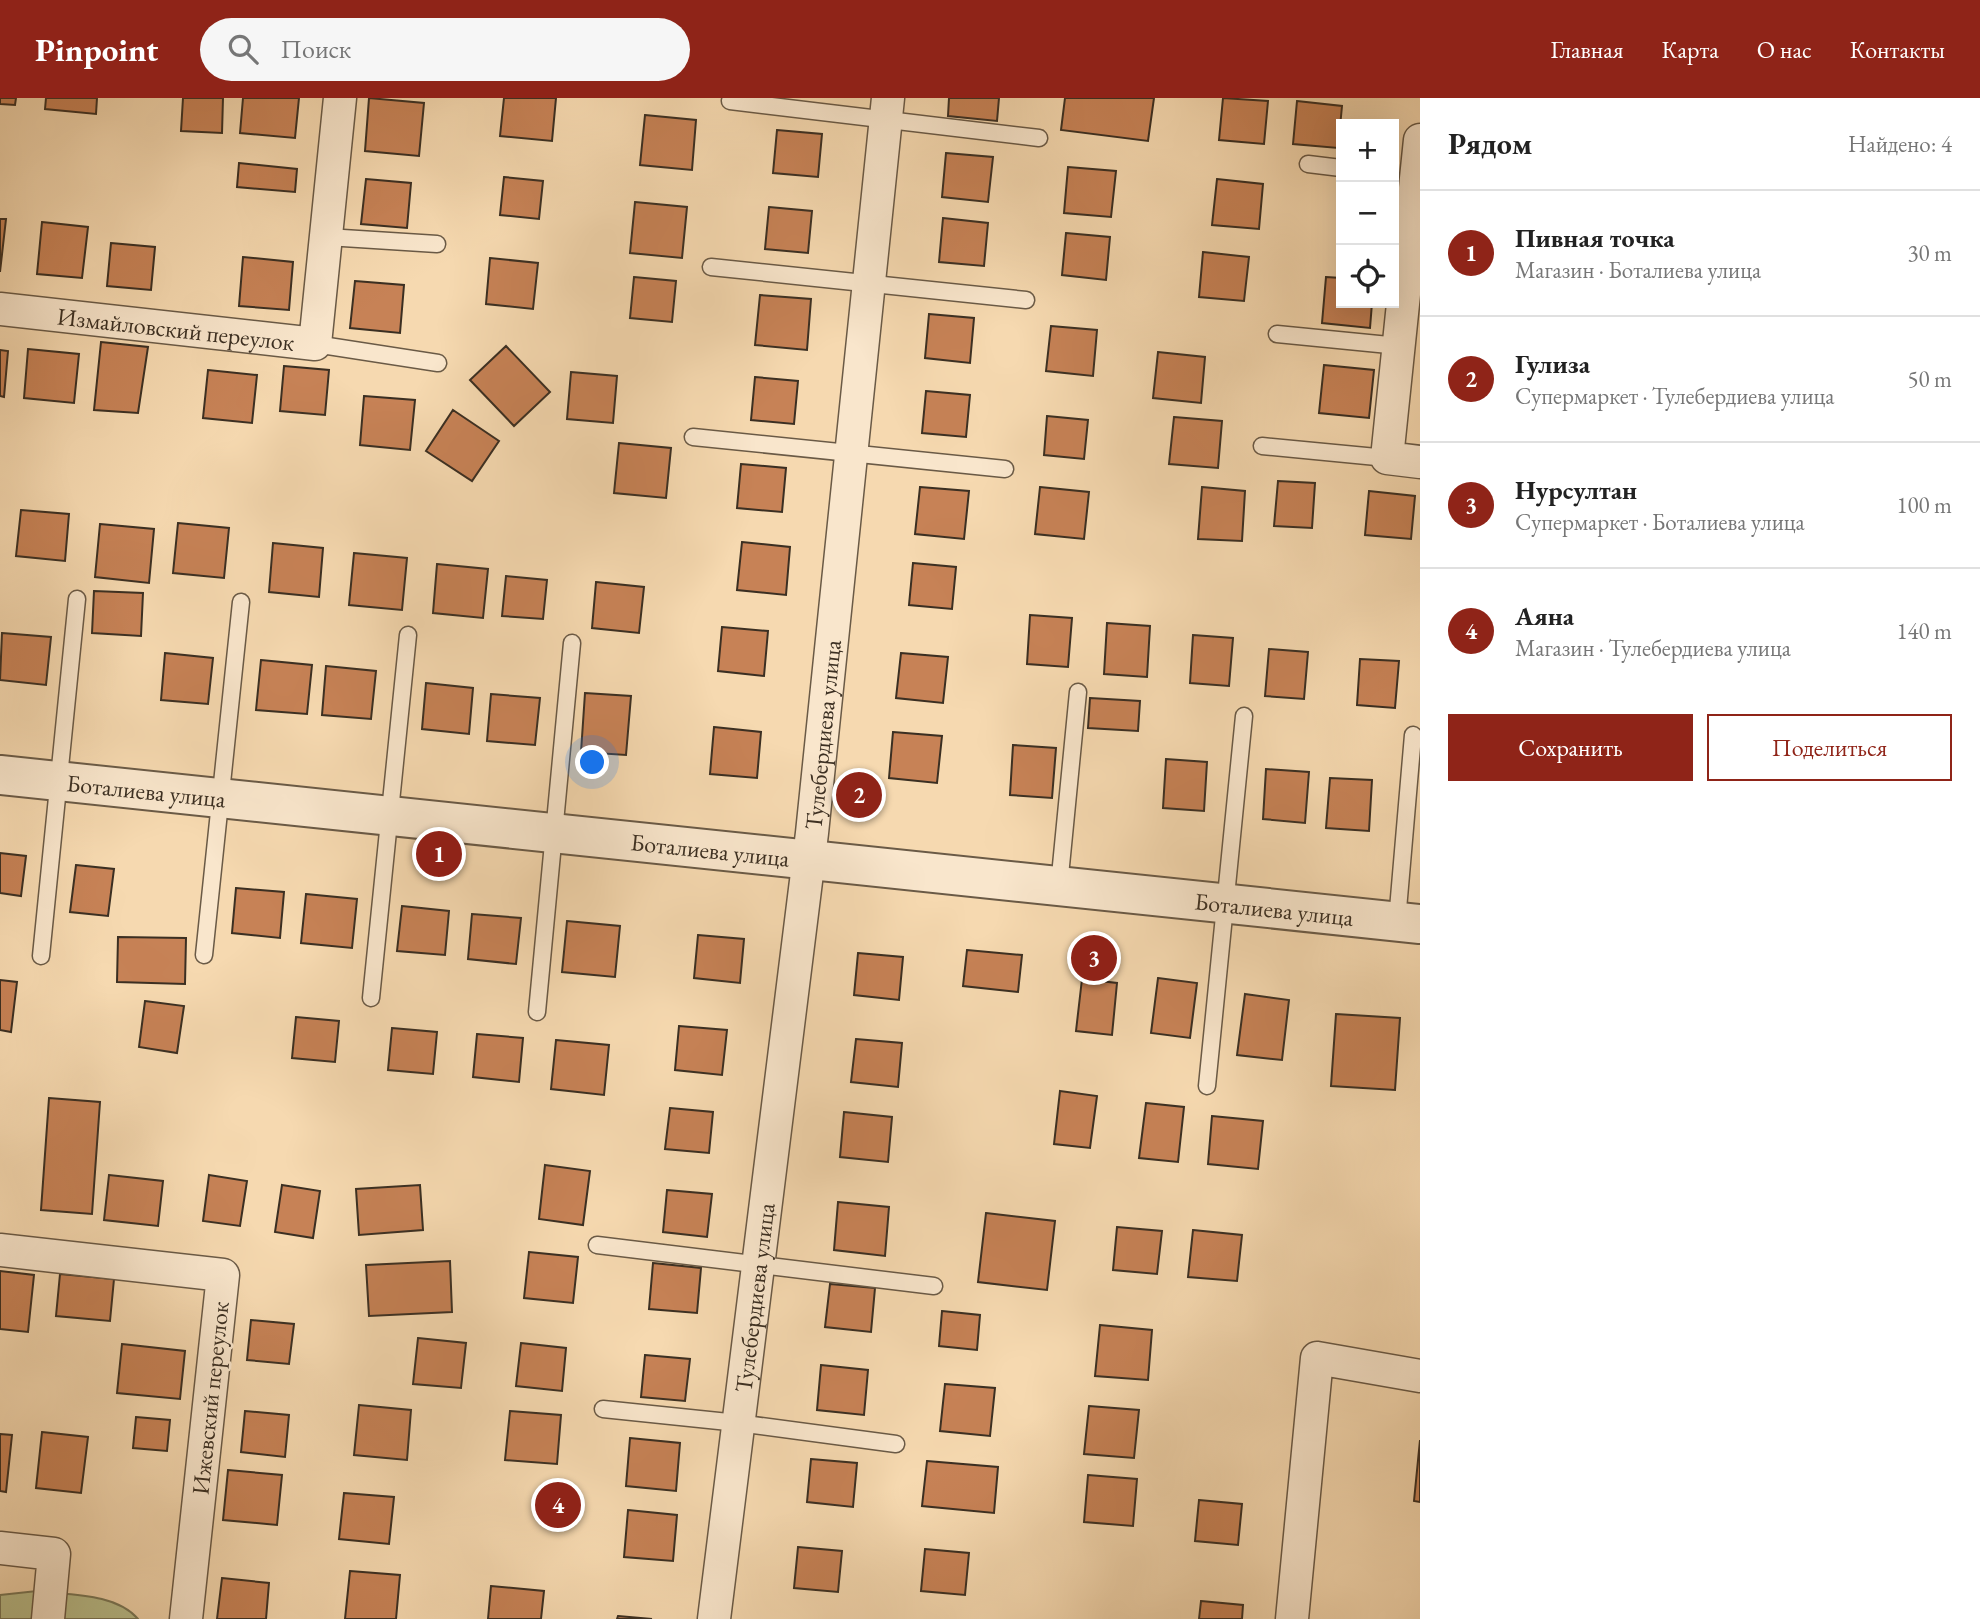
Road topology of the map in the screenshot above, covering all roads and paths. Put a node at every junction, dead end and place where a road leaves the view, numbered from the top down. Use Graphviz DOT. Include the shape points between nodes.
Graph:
graph roads {
  1 [pos="340,98"];
  2 [pos="730,101"];
  3 [pos="887,108"];
  4 [pos="1039,138"];
  5 [pos="1420,140"];
  6 [pos="1308,164"];
  7 [pos="1336,167"];
  8 [pos="327,237"];
  9 [pos="437,244"];
  10 [pos="711,267"];
  11 [pos="869,285"];
  12 [pos="1026,300"];
  13 [pos="0,309"];
  14 [pos="1277,334"];
  15 [pos="314,344"];
  16 [pos="1399,346"];
  17 [pos="438,363"];
  18 [pos="693,437"];
  19 [pos="1262,446"];
  20 [pos="851,453"];
  21 [pos="1387,458"];
  22 [pos="1420,462"];
  23 [pos="1005,469"];
  24 [pos="77,599"];
  25 [pos="241,602"];
  26 [pos="408,635"];
  27 [pos="572,643"];
  28 [pos="1078,692"];
  29 [pos="1244,716"];
  30 [pos="1413,735"];
  31 [pos="0,775"];
  32 [pos="59,781"];
  33 [pos="221,798"];
  34 [pos="390,816"];
  35 [pos="554,833"];
  36 [pos="809,860"];
  37 [pos="1059,886"];
  38 [pos="1225,903"];
  39 [pos="1409,923"];
  40 [pos="41,956"];
  41 [pos="204,956"];
  42 [pos="371,998"];
  43 [pos="537,1012"];
  44 [pos="1207,1086"];
  45 [pos="597,1245"];
  46 [pos="0,1251"];
  47 [pos="759,1263"];
  48 [pos="934,1286"];
  49 [pos="1420,1376"];
  50 [pos="603,1409"];
  51 [pos="738,1423"];
  52 [pos="896,1444"];
  53 [pos="0,1548"];
  54 [pos="48,1619"];
  55 [pos="186,1619"];
  56 [pos="714,1619"];
  57 [pos="1292,1619"];
  1 -- 8 [label="street, Измайловский переулок"];
  2 -- 3 [label="lane"];
  3 -- 4 [label="lane"];
  3 -- 11 [label="street, Тулебердиева улица"];
  5 -- 16 [label="street" via="1410,177"];
  6 -- 7 [label="lane"];
  8 -- 9 [label="lane"];
  8 -- 15 [label="street, Измайловский переулок"];
  10 -- 11 [label="lane"];
  11 -- 12 [label="lane"];
  11 -- 20 [label="street, Тулебердиева улица"];
  13 -- 15 [label="street, Измайловский переулок"];
  14 -- 16 [label="lane"];
  15 -- 17 [label="lane"];
  16 -- 21 [label="street"];
  18 -- 20 [label="lane"];
  19 -- 21 [label="lane"];
  20 -- 23 [label="lane"];
  20 -- 36 [label="street, Тулебердиева улица"];
  21 -- 22 [label="street"];
  24 -- 32 [label="lane"];
  25 -- 33 [label="lane"];
  26 -- 34 [label="lane"];
  27 -- 35 [label="lane"];
  28 -- 37 [label="lane"];
  29 -- 38 [label="lane"];
  30 -- 39 [label="lane"];
  31 -- 32 [label="street, Боталиева улица"];
  32 -- 33 [label="street, Боталиева улица"];
  32 -- 40 [label="lane"];
  33 -- 34 [label="street, Боталиева улица"];
  33 -- 41 [label="lane"];
  34 -- 35 [label="street, Боталиева улица"];
  34 -- 42 [label="lane"];
  35 -- 36 [label="street, Боталиева улица"];
  35 -- 43 [label="lane"];
  36 -- 37 [label="street, Боталиева улица"];
  36 -- 47 [label="street, Тулебердиева улица"];
  37 -- 38 [label="street, Боталиева улица"];
  38 -- 39 [label="street, Боталиева улица"];
  38 -- 44 [label="lane"];
  45 -- 47 [label="lane"];
  46 -- 55 [label="street, Ижевский переулок" via="223,1275"];
  47 -- 48 [label="lane"];
  47 -- 51 [label="street, Тулебердиева улица"];
  49 -- 57 [label="street" via="1317,1358"];
  50 -- 51 [label="lane"];
  51 -- 52 [label="lane"];
  51 -- 56 [label="street, Тулебердиева улица"];
  53 -- 54 [label="street" via="54,1554"];
}
